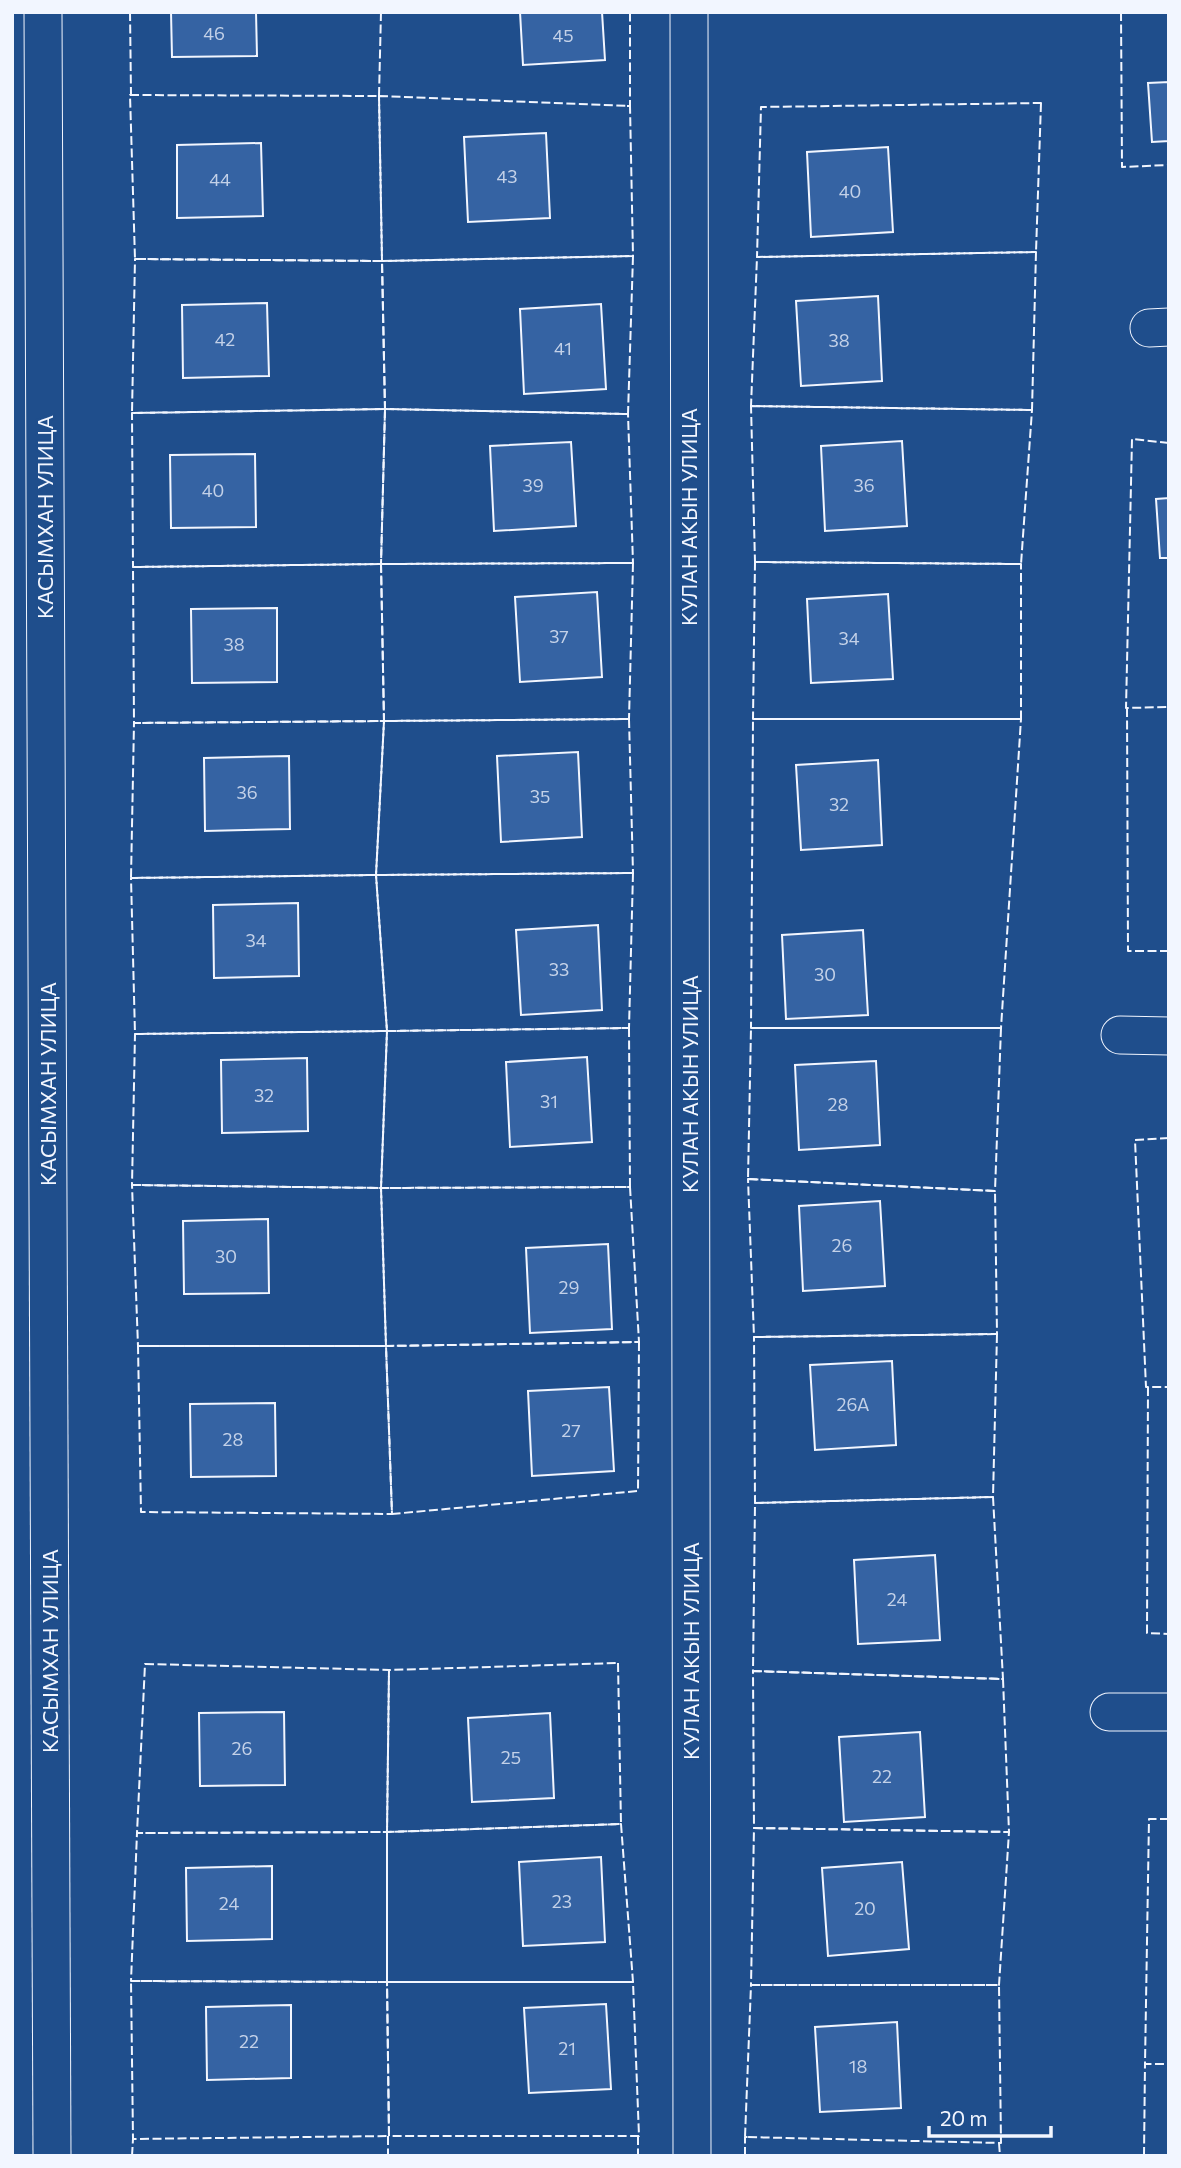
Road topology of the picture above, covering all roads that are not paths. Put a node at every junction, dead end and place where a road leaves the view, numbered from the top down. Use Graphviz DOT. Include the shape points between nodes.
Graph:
graph roads {
  1 [pos="43,12"];
  2 [pos="689,12"];
  3 [pos="1120,1035"];
  4 [pos="1169,1036"];
  5 [pos="1109,1712"];
  6 [pos="1169,1712"];
  7 [pos="52,2156"];
  8 [pos="692,2156"];
  1 -- 7 [label="street, КАСЫМХАН УЛИЦА"];
  2 -- 8 [label="street, КУЛАН АКЫН УЛИЦА"];
  3 -- 4 [label="street"];
  5 -- 6 [label="street"];
}
